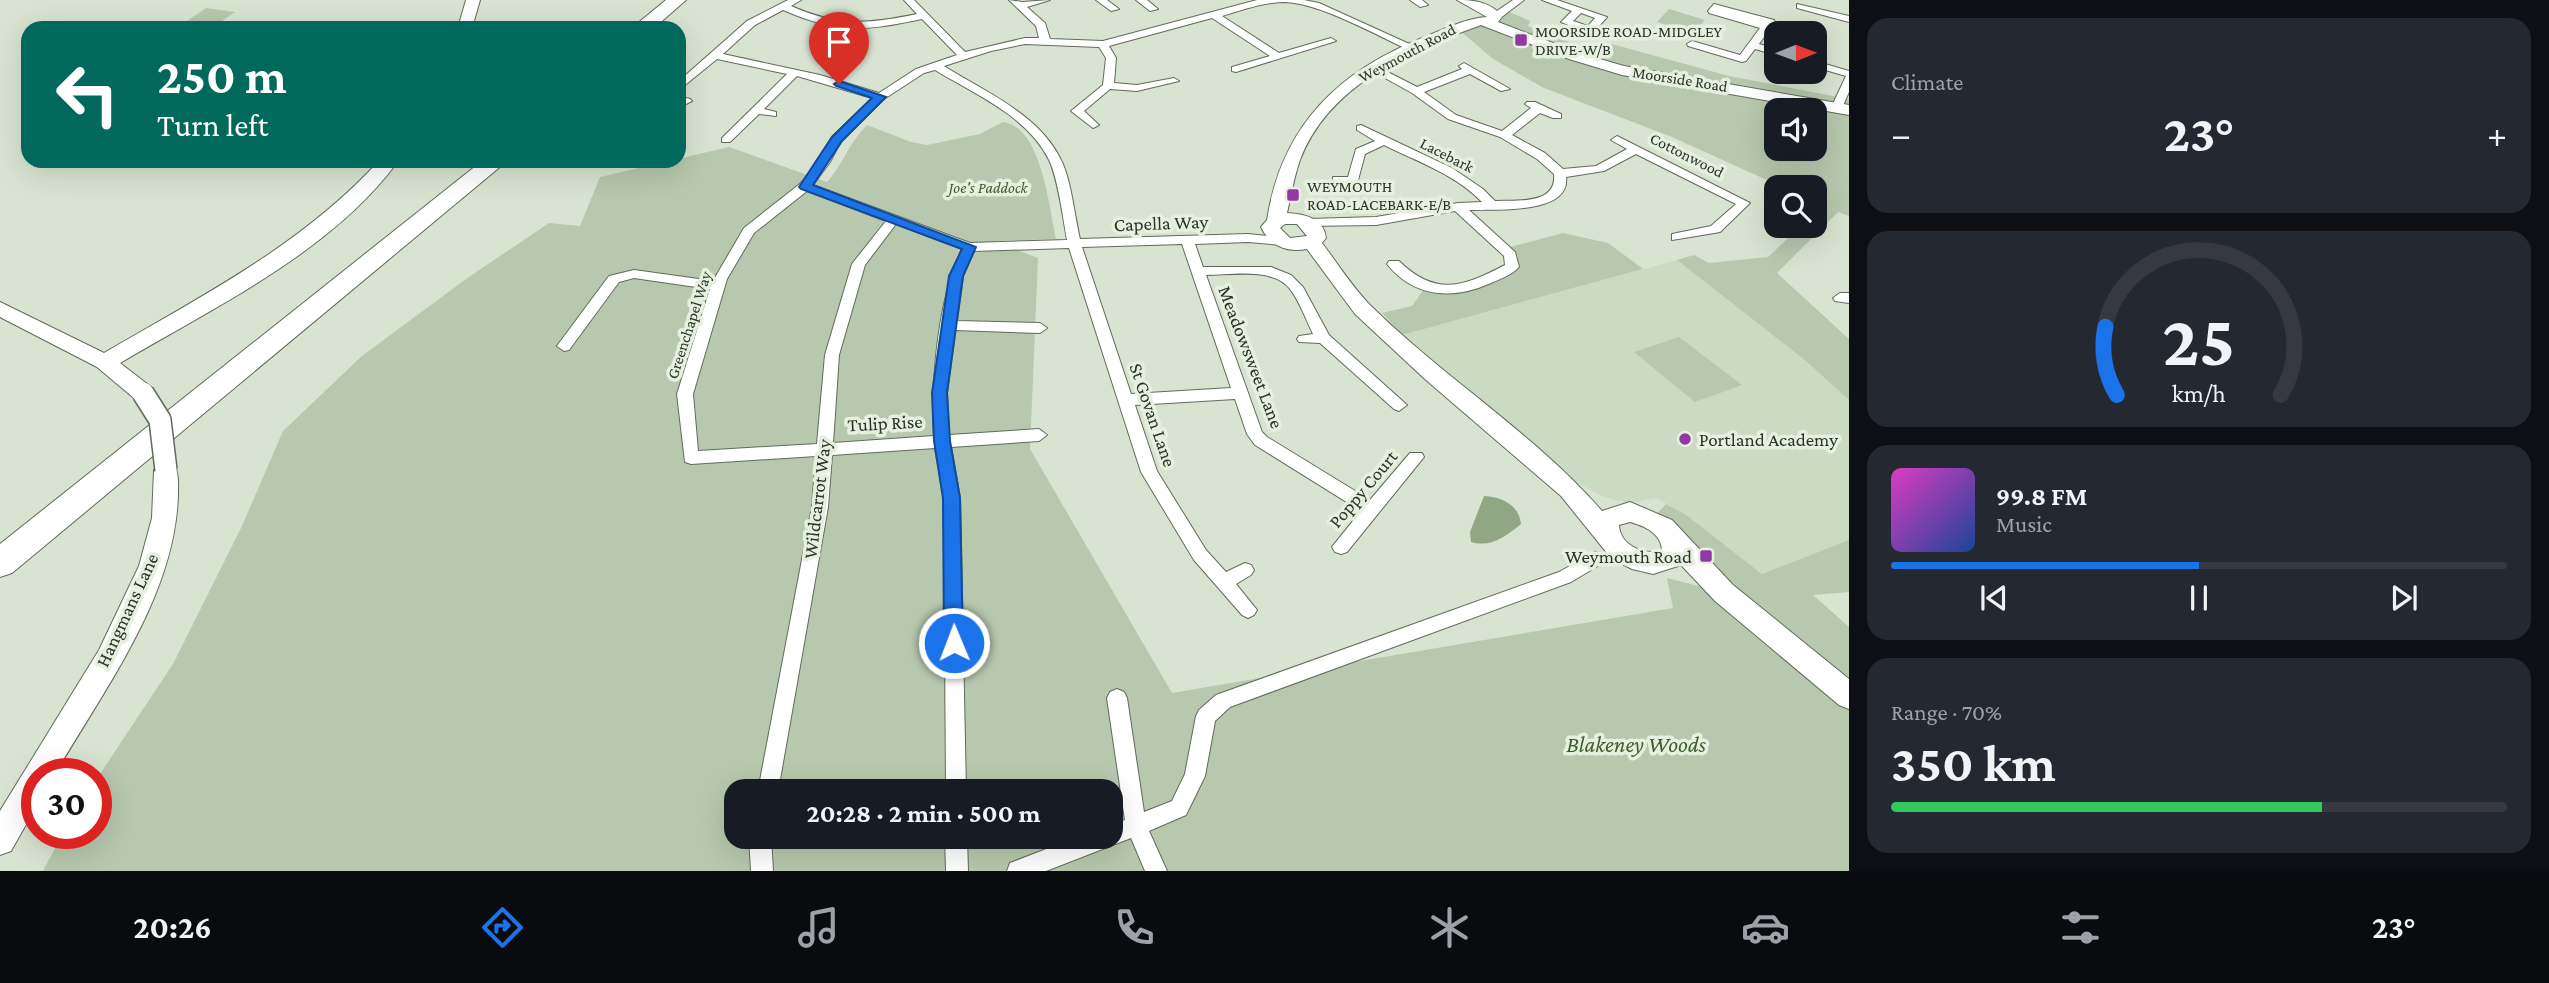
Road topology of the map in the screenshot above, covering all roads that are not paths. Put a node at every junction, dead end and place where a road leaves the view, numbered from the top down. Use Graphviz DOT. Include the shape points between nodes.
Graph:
graph roads {
  1 [pos="472,0"];
  2 [pos="677,0"];
  3 [pos="695,0"];
  4 [pos="796,0"];
  5 [pos="909,0"];
  6 [pos="1045,0"];
  7 [pos="1101,0"];
  8 [pos="1141,0"];
  9 [pos="1282,0"];
  10 [pos="1288,0"];
  11 [pos="1547,0"];
  12 [pos="1319,2"];
  13 [pos="1017,3"];
  14 [pos="1515,3"];
  15 [pos="1266,5"];
  16 [pos="782,6"];
  17 [pos="1245,6"];
  18 [pos="1800,6"];
  19 [pos="1114,9"];
  20 [pos="1153,9"];
  21 [pos="1579,10"];
  22 [pos="1477,12"];
  23 [pos="1214,15"];
  24 [pos="922,16"];
  25 [pos="1849,19"];
  26 [pos="467,21"];
  27 [pos="651,21"];
  28 [pos="670,21"];
  29 [pos="1224,22"];
  30 [pos="1764,30"];
  31 [pos="1186,32"];
  32 [pos="1516,32"];
  33 [pos="1045,40"];
  34 [pos="1331,41"];
  35 [pos="1103,44"];
  36 [pos="1692,44"];
  37 [pos="1753,45"];
  38 [pos="1411,47"];
  39 [pos="1764,48"];
  40 [pos="715,55"];
  41 [pos="963,56"];
  42 [pos="1278,57"];
  43 [pos="936,66"];
  44 [pos="1371,68"];
  45 [pos="1236,69"];
  46 [pos="1827,69"];
  47 [pos="795,72"];
  48 [pos="1849,77"];
  49 [pos="1174,81"];
  50 [pos="686,82"];
  51 [pos="1108,86"];
  52 [pos="1505,89"];
  53 [pos="1416,91"];
  54 [pos="880,97"];
  55 [pos="1064,106"];
  56 [pos="1843,109"];
  57 [pos="755,110"];
  58 [pos="1077,111"];
  59 [pos="772,114"];
  60 [pos="1557,116"];
  61 [pos="1093,125"];
  62 [pos="1361,128"];
  63 [pos="1504,135"];
  64 [pos="726,140"];
  65 [pos="1617,140"];
  66 [pos="1382,142"];
  67 [pos="1636,149"];
  68 [pos="382,168"];
  69 [pos="465,168"];
  70 [pos="487,168"];
  71 [pos="1560,173"];
  72 [pos="1337,180"];
  73 [pos="1353,181"];
  74 [pos="805,187"];
  75 [pos="1361,192"];
  76 [pos="1756,195"];
  77 [pos="1744,203"];
  78 [pos="1492,205"];
  79 [pos="1458,207"];
  80 [pos="894,219"];
  81 [pos="1295,232"];
  82 [pos="1696,234"];
  83 [pos="1677,237"];
  84 [pos="1188,242"];
  85 [pos="1075,245"];
  86 [pos="1708,245"];
  87 [pos="969,247"];
  88 [pos="1394,264"];
  89 [pos="1198,271"];
  90 [pos="717,286"];
  91 [pos="0,309"];
  92 [pos="947,325"];
  93 [pos="1040,328"];
  94 [pos="1323,338"];
  95 [pos="1304,339"];
  96 [pos="564,346"];
  97 [pos="105,362"];
  98 [pos="1240,393"];
  99 [pos="1126,400"];
  100 [pos="1399,405"];
  101 [pos="1040,435"];
  102 [pos="942,441"];
  103 [pos="823,447"];
  104 [pos="1416,457"];
  105 [pos="691,458"];
  106 [pos="1569,489"];
  107 [pos="1373,510"];
  108 [pos="1625,512"];
  109 [pos="1607,534"];
  110 [pos="0,537"];
  111 [pos="1675,542"];
  112 [pos="1342,547"];
  113 [pos="1595,559"];
  114 [pos="0,563"];
  115 [pos="1658,564"];
  116 [pos="1245,570"];
  117 [pos="1224,583"];
  118 [pos="1724,593"];
  119 [pos="1248,610"];
  120 [pos="1849,696"];
  121 [pos="1117,698"];
  122 [pos="48,758"];
  123 [pos="770,779"];
  124 [pos="956,779"];
  125 [pos="21,804"];
  126 [pos="1136,826"];
  127 [pos="1123,831"];
  128 [pos="0,840"];
  129 [pos="761,849"];
  130 [pos="957,849"];
  131 [pos="1076,849"];
  132 [pos="762,871"];
  133 [pos="957,871"];
  134 [pos="1018,871"];
  135 [pos="1156,871"];
  1 -- 26 [label="street"];
  2 -- 27 [label="highway"];
  3 -- 28 [label="highway"];
  4 -- 16 [label="street"];
  5 -- 24 [label="street"];
  6 -- 13 [label="street"];
  7 -- 19 [label="street"];
  8 -- 20 [label="street"];
  9 -- 15 [label="street, Greenchapel Way"];
  10 -- 12 [label="street"];
  11 -- 21 [label="street"];
  12 -- 38 [label="street"];
  13 -- 33 [label="street" via="1041,25"];
  14 -- 22 [label="street"];
  15 -- 17 [label="street, Greenchapel Way"];
  16 -- 24 [label="street" via="837,27 865,27"];
  16 -- 40 [label="street" via="751,23"];
  17 -- 23 [label="street, Greenchapel Way"];
  17 -- 29 [label="street"];
  18 -- 25 [label="street"];
  22 -- 32 [label="street, Moorside Road"];
  22 -- 38 [label="street, Weymouth Road" via="1458,29"];
  23 -- 29 [label="street"];
  23 -- 35 [label="street, Greenchapel Way"];
  24 -- 41 [label="street"];
  29 -- 31 [label="street"];
  29 -- 42 [label="street"];
  30 -- 37 [label="street"];
  32 -- 56 [label="street, Moorside Road" via="1622,70"];
  33 -- 35 [label="street, Greenchapel Way"];
  33 -- 41 [label="street, Greenchapel Way"];
  34 -- 42 [label="street"];
  35 -- 51 [label="street" via="1111,58"];
  36 -- 37 [label="street" via="1742,59"];
  37 -- 39 [label="street"];
  38 -- 44 [label="street, Weymouth Road"];
  40 -- 47 [label="street"];
  40 -- 50 [label="street"];
  41 -- 43 [label="street, Greenchapel Way"];
  42 -- 45 [label="street"];
  43 -- 54 [label="street, Greenchapel Way"];
  43 -- 85 [label="street, St Govan Lane" via="1038,135 1056,161"];
  44 -- 53 [label="street"];
  44 -- 81 [label="street, Weymouth Road" via="1337,92 1309,124 1294,154 1283,195"];
  46 -- 48 [label="street"];
  47 -- 54 [label="street"];
  47 -- 57 [label="street"];
  48 -- 56 [label="street"];
  49 -- 51 [label="street" via="1157,90"];
  51 -- 58 [label="street"];
  52 -- 53 [label="street" via="1467,68"];
  53 -- 63 [label="street" via="1452,117"];
  54 -- 74 [label="street, Greenchapel Way" via="836,139"];
  55 -- 58 [label="street"];
  57 -- 59 [label="street"];
  57 -- 64 [label="street"];
  58 -- 61 [label="street"];
  60 -- 63 [label="street" via="1535,106"];
  62 -- 66 [label="street, Lacebark"];
  63 -- 71 [label="street"];
  65 -- 67 [label="street"];
  66 -- 73 [label="street" via="1360,152"];
  66 -- 78 [label="street, Lacebark" via="1439,166 1481,191"];
  67 -- 71 [label="street, Cottonwood" via="1600,171"];
  67 -- 77 [label="street, Cottonwood"];
  68 -- 97 [label="street" via="305,239"];
  69 -- 110 [label="highway"];
  70 -- 114 [label="highway"];
  71 -- 78 [label="street" via="1561,183 1553,196 1536,203"];
  72 -- 73 [label="street"];
  73 -- 75 [label="street"];
  74 -- 80 [label="street"];
  74 -- 90 [label="street, Greenchapel Way" via="749,231"];
  76 -- 77 [label="street"];
  77 -- 82 [label="street" via="1715,229"];
  78 -- 79 [label="street"];
  79 -- 81 [label="street"];
  79 -- 88 [label="street" via="1510,255 1512,267 1473,285 1421,294"];
  80 -- 87 [label="street"];
  80 -- 103 [label="street, Wildcarrot Way" via="859,264 832,355"];
  81 -- 84 [label="street, Capella Way"];
  81 -- 106 [label="street" via="1362,309"];
  82 -- 83 [label="street"];
  82 -- 86 [label="street"];
  84 -- 85 [label="street, Capella Way"];
  84 -- 89 [label="street, Meadowsweet Lane"];
  85 -- 87 [label="street, Capella Way"];
  85 -- 99 [label="street, St Govan Lane"];
  87 -- 92 [label="street" via="956,276"];
  89 -- 94 [label="street" via="1282,275 1296,287"];
  89 -- 98 [label="street, Meadowsweet Lane"];
  90 -- 96 [label="street" via="634,274 614,279"];
  90 -- 105 [label="street, Greenchapel Way" via="685,394"];
  91 -- 97 [label="street, Hangmans Lane"];
  92 -- 93 [label="street"];
  92 -- 102 [label="street" via="939,393"];
  94 -- 95 [label="street"];
  94 -- 100 [label="street"];
  97 -- 122 [label="street, Hangmans Lane, bridge" via="142,393 160,420 166,470 160,535 122,630"];
  98 -- 99 [label="street"];
  98 -- 107 [label="street, Meadowsweet Lane" via="1261,441"];
  99 -- 117 [label="street, St Govan Lane" via="1149,472 1200,555"];
  101 -- 102 [label="street, Tulip Rise"];
  102 -- 103 [label="street, Tulip Rise"];
  102 -- 124 [label="street" via="951,498"];
  103 -- 105 [label="street, Tulip Rise"];
  103 -- 123 [label="street, Wildcarrot Way" via="820,507"];
  104 -- 107 [label="street, Poppy Court"];
  106 -- 108 [label="street"];
  106 -- 109 [label="street"];
  107 -- 112 [label="street, Poppy Court"];
  108 -- 109 [label="street" via="1607,521"];
  108 -- 111 [label="street" via="1653,520"];
  109 -- 115 [label="street" via="1631,558"];
  111 -- 115 [label="street" via="1674,557"];
  111 -- 118 [label="street"];
  113 -- 126 [label="street" via="1565,578 1223,701 1206,716 1195,776 1179,808"];
  115 -- 118 [label="street"];
  116 -- 117 [label="street"];
  117 -- 119 [label="street, St Govan Lane"];
  118 -- 120 [label="street"];
  121 -- 126 [label="street"];
  125 -- 128 [label="street, Hangmans Lane"];
  126 -- 127 [label="street"];
  126 -- 135 [label="street"];
  129 -- 132 [label="street"];
  130 -- 133 [label="street"];
  131 -- 134 [label="street"];
}
